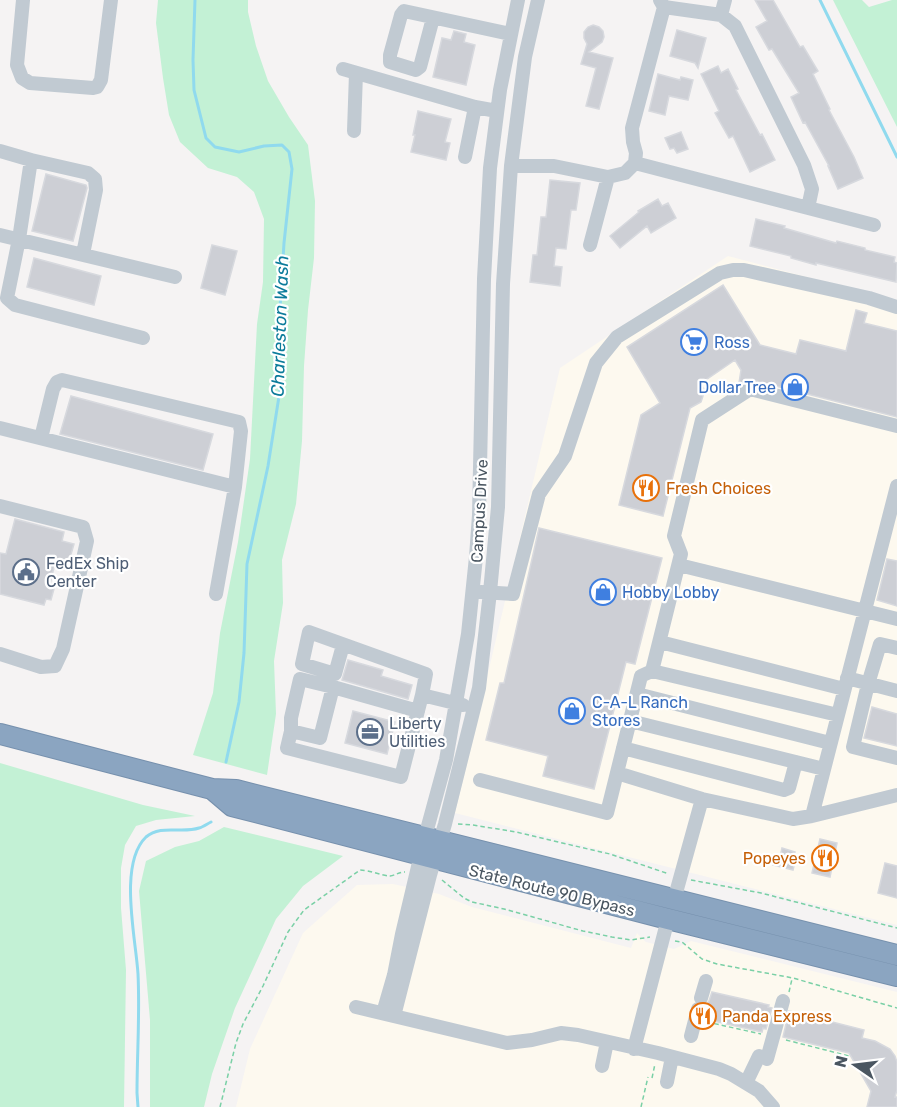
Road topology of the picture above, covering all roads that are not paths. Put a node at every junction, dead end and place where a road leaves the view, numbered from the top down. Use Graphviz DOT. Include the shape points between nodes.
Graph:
graph roads {
  1 [pos="23,0"];
  2 [pos="111,0"];
  3 [pos="518,0"];
  4 [pos="538,0"];
  5 [pos="725,0"];
  6 [pos="662,3"];
  7 [pos="721,15"];
  8 [pos="433,18"];
  9 [pos="510,34"];
  10 [pos="475,107"];
  11 [pos="497,111"];
  12 [pos="354,131"];
  13 [pos="0,151"];
  14 [pos="465,157"];
  15 [pos="31,160"];
  16 [pos="635,163"];
  17 [pos="511,166"];
  18 [pos="608,177"];
  19 [pos="808,208"];
  20 [pos="874,225"];
  21 [pos="0,235"];
  22 [pos="19,239"];
  23 [pos="590,244"];
  24 [pos="83,254"];
  25 [pos="175,277"];
  26 [pos="897,308"];
  27 [pos="142,338"];
  28 [pos="897,426"];
  29 [pos="0,428"];
  30 [pos="40,438"];
  31 [pos="897,486"];
  32 [pos="235,487"];
  33 [pos="0,506"];
  34 [pos="679,565"];
  35 [pos="473,591"];
  36 [pos="490,592"];
  37 [pos="216,594"];
  38 [pos="864,611"];
  39 [pos="897,619"];
  40 [pos="660,642"];
  41 [pos="344,645"];
  42 [pos="897,648"];
  43 [pos="0,654"];
  44 [pos="652,671"];
  45 [pos="846,684"];
  46 [pos="868,684"];
  47 [pos="333,687"];
  48 [pos="897,691"];
  49 [pos="637,694"];
  50 [pos="422,696"];
  51 [pos="457,703"];
  52 [pos="474,707"];
  53 [pos="418,711"];
  54 [pos="838,715"];
  55 [pos="630,722"];
  56 [pos="291,731"];
  57 [pos="0,734"];
  58 [pos="320,738"];
  59 [pos="830,743"];
  60 [pos="623,748"];
  61 [pos="315,756"];
  62 [pos="897,758"];
  63 [pos="796,762"];
  64 [pos="824,769"];
  65 [pos="617,773"];
  66 [pos="480,780"];
  67 [pos="897,795"];
  68 [pos="702,799"];
  69 [pos="812,816"];
  70 [pos="430,848"];
  71 [pos="674,900"];
  72 [pos="668,919"];
  73 [pos="897,955"];
  74 [pos="897,976"];
  75 [pos="706,981"];
  76 [pos="783,1001"];
  77 [pos="356,1006"];
  78 [pos="389,1015"];
  79 [pos="691,1036"];
  80 [pos="607,1042"];
  81 [pos="634,1049"];
  82 [pos="665,1055"];
  83 [pos="602,1066"];
  84 [pos="667,1082"];
  85 [pos="746,1083"];
  86 [pos="773,1107"];
  1 -- 2 [label="street" via="16,65 22,78 30,83 93,88 101,80"];
  3 -- 9 [label="street, Campus Drive"];
  4 -- 17 [label="street, Campus Drive" via="525,57"];
  5 -- 7 [label="street"];
  6 -- 7 [label="street"];
  6 -- 16 [label="street" via="632,128"];
  7 -- 19 [label="street" via="735,26 804,165 812,189"];
  8 -- 9 [label="street"];
  9 -- 11 [label="street, Campus Drive"];
  10 -- 11 [label="street"];
  10 -- 12 [label="street" via="350,71"];
  10 -- 14 [label="street"];
  11 -- 35 [label="street, Campus Drive" via="486,220 479,515"];
  13 -- 15 [label="street"];
  15 -- 22 [label="street"];
  15 -- 24 [label="street" via="88,173 95,179"];
  16 -- 18 [label="street" via="625,173"];
  16 -- 19 [label="street"];
  17 -- 18 [label="street" via="554,166"];
  17 -- 36 [label="street, Campus Drive" via="503,284 498,507"];
  18 -- 23 [label="street"];
  19 -- 20 [label="street"];
  21 -- 22 [label="street"];
  22 -- 24 [label="street"];
  22 -- 27 [label="street" via="7,298 15,305"];
  24 -- 25 [label="street"];
  26 -- 36 [label="street" via="869,298 733,270 720,273 616,337 596,363 565,456 539,494 513,594"];
  28 -- 34 [label="street" via="750,389 710,414 702,420 675,536 681,554"];
  29 -- 30 [label="street"];
  30 -- 32 [label="street"];
  30 -- 32 [label="street" via="53,389 62,380 230,419 239,422 242,430"];
  31 -- 38 [label="street"];
  32 -- 37 [label="street"];
  33 -- 43 [label="street" via="83,527 87,541 63,649 55,666 41,668"];
  34 -- 38 [label="street"];
  34 -- 40 [label="street"];
  35 -- 36 [label="street"];
  35 -- 51 [label="street, Campus Drive"];
  36 -- 52 [label="street, Campus Drive"];
  38 -- 39 [label="street"];
  38 -- 45 [label="street"];
  40 -- 44 [label="street"];
  40 -- 45 [label="street"];
  41 -- 50 [label="street" via="426,674"];
  42 -- 46 [label="street" via="880,644"];
  44 -- 49 [label="street" via="641,676"];
  44 -- 54 [label="street"];
  45 -- 46 [label="street"];
  45 -- 54 [label="street"];
  46 -- 48 [label="street"];
  46 -- 62 [label="street" via="853,747"];
  47 -- 53 [label="street"];
  47 -- 56 [label="street" via="300,679"];
  47 -- 58 [label="street"];
  49 -- 55 [label="street"];
  49 -- 59 [label="street"];
  50 -- 51 [label="street"];
  50 -- 53 [label="street"];
  51 -- 52 [label="street"];
  51 -- 70 [label="street, Campus Drive"];
  52 -- 70 [label="street, Campus Drive"];
  53 -- 61 [label="street" via="401,777"];
  54 -- 59 [label="street"];
  55 -- 60 [label="street"];
  55 -- 63 [label="street"];
  56 -- 58 [label="street"];
  56 -- 61 [label="street" via="287,748"];
  57 -- 70 [label="highway, State Route 90 Bypass" via="212,789 236,790"];
  58 -- 61 [label="street"];
  59 -- 64 [label="street"];
  60 -- 63 [label="street" via="784,790 789,788"];
  60 -- 65 [label="street"];
  63 -- 64 [label="street"];
  64 -- 69 [label="street"];
  65 -- 66 [label="street" via="607,813"];
  65 -- 68 [label="street"];
  67 -- 69 [label="street"];
  68 -- 69 [label="street" via="793,819"];
  68 -- 71 [label="street"];
  70 -- 71 [label="highway, State Route 90 Bypass"];
  70 -- 72 [label="highway, State Route 90 Bypass"];
  70 -- 78 [label="street, Campus Drive"];
  70 -- 78 [label="street, Campus Drive" via="402,934"];
  71 -- 73 [label="highway, State Route 90 Bypass"];
  72 -- 74 [label="highway, State Route 90 Bypass"];
  72 -- 81 [label="street"];
  75 -- 79 [label="street"];
  76 -- 85 [label="street" via="763,1058"];
  77 -- 78 [label="street"];
  78 -- 80 [label="street" via="507,1043 561,1032"];
  80 -- 81 [label="street"];
  80 -- 83 [label="street"];
  81 -- 82 [label="street"];
  82 -- 84 [label="street"];
  82 -- 85 [label="street" via="719,1069"];
  85 -- 86 [label="street"];
}
